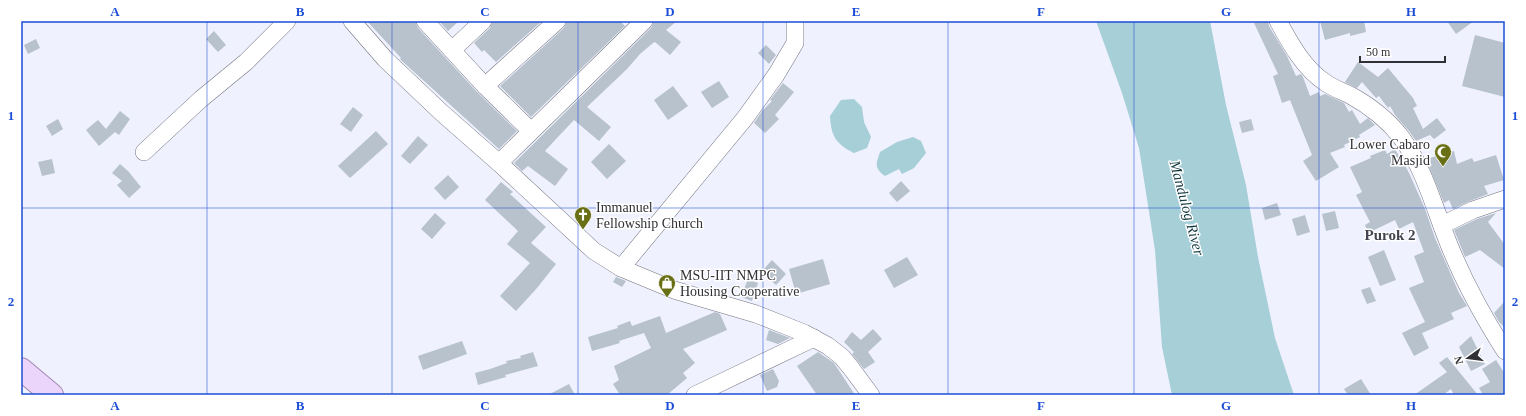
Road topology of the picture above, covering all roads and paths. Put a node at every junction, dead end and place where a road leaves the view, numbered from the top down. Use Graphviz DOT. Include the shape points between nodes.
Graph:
graph roads {
  1 [pos="287,21"];
  2 [pos="352,21"];
  3 [pos="425,21"];
  4 [pos="557,21"];
  5 [pos="644,21"];
  6 [pos="795,21"];
  7 [pos="1278,21"];
  8 [pos="481,22"];
  9 [pos="452,50"];
  10 [pos="485,86"];
  11 [pos="531,131"];
  12 [pos="144,152"];
  13 [pos="499,163"];
  14 [pos="1505,199"];
  15 [pos="1442,225"];
  16 [pos="621,268"];
  17 [pos="814,338"];
  18 [pos="1505,351"];
  19 [pos="21,369"];
  20 [pos="52,395"];
  21 [pos="695,395"];
  22 [pos="871,395"];
  1 -- 12 [label="street" via="246,62 201,99"];
  2 -- 13 [label="street" via="385,59"];
  3 -- 9 [label="street"];
  4 -- 10 [label="street"];
  5 -- 11 [label="street"];
  6 -- 16 [label="street" via="795,43 772,81 745,118"];
  7 -- 15 [label="street" via="1312,72 1326,83 1373,109 1402,138 1425,182"];
  8 -- 9 [label="street"];
  9 -- 10 [label="street"];
  10 -- 11 [label="street"];
  11 -- 13 [label="street"];
  13 -- 16 [label="street" via="594,251"];
  14 -- 15 [label="street" via="1473,210"];
  15 -- 18 [label="street" via="1467,286"];
  16 -- 17 [label="street" via="674,290 756,314"];
  17 -- 21 [label="street"];
  17 -- 22 [label="street" via="842,357"];
  19 -- 20 [label="main road"];
}
